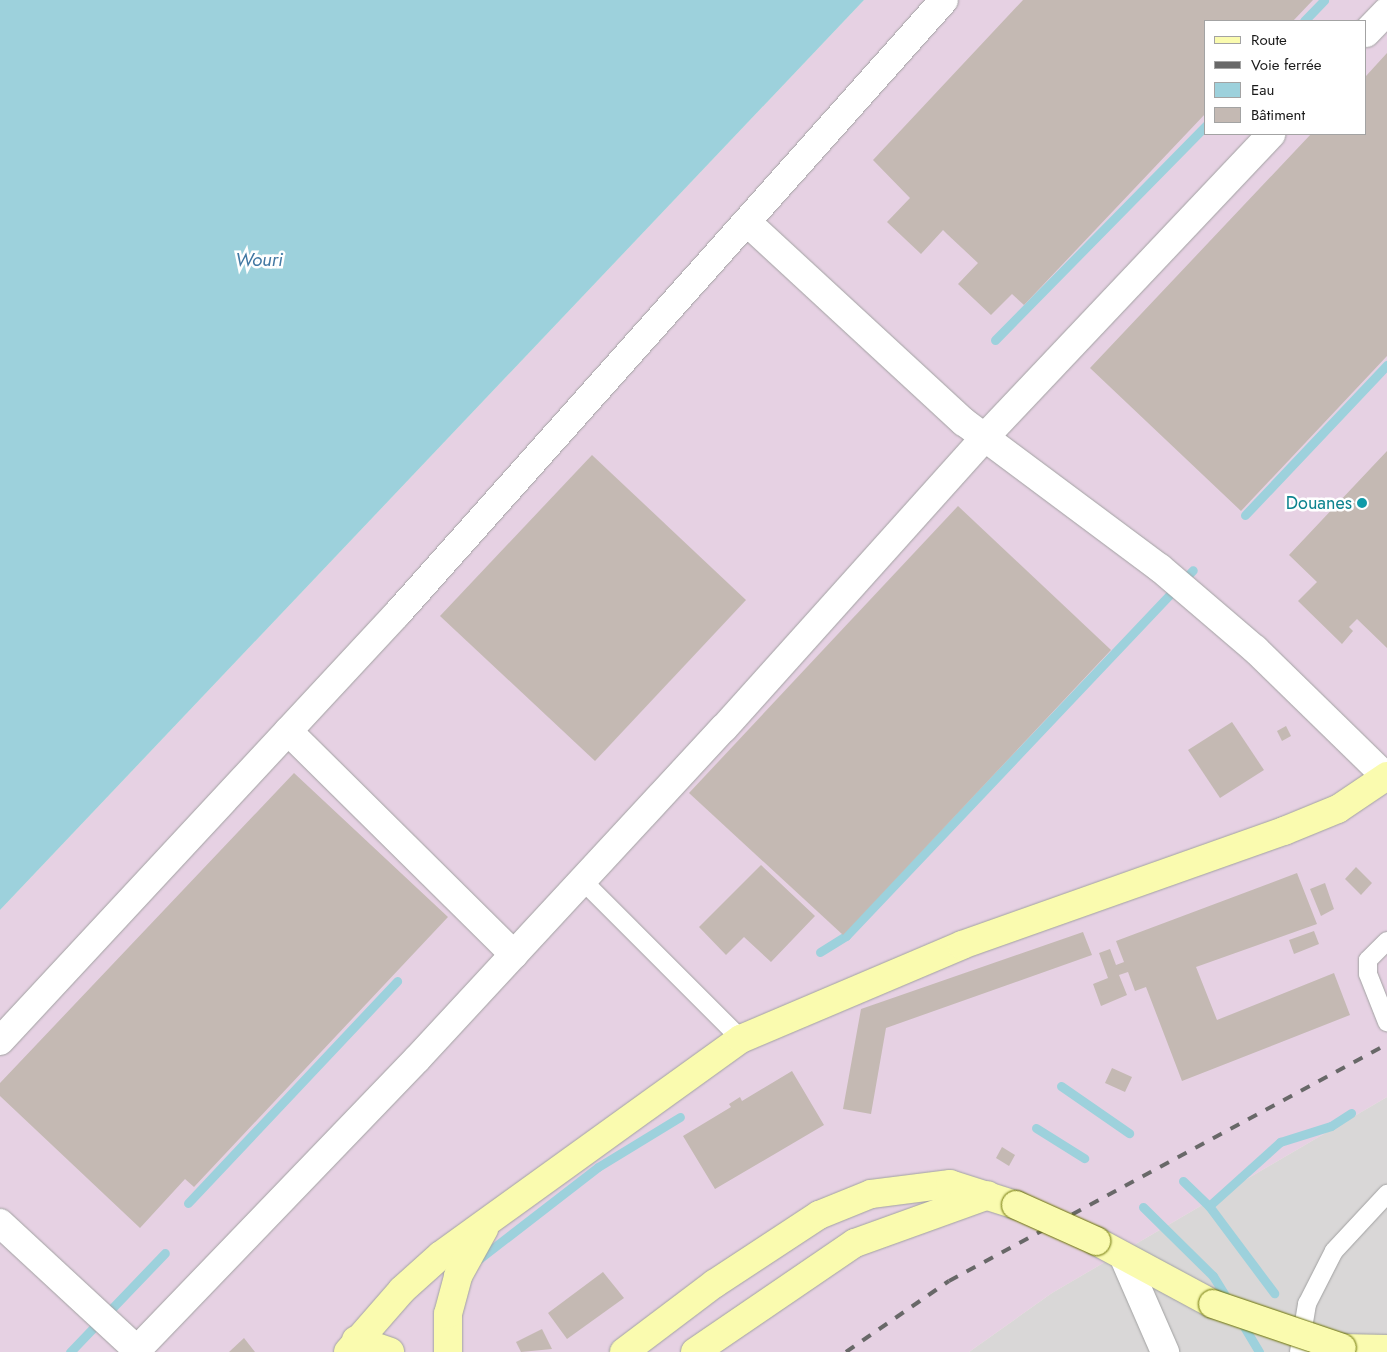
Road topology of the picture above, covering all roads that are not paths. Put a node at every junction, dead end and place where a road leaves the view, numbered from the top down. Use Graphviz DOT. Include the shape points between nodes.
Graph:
graph roads {
  1 [pos="944,0"];
  2 [pos="1387,11"];
  3 [pos="1367,32"];
  4 [pos="1270,135"];
  5 [pos="748,223"];
  6 [pos="984,438"];
  7 [pos="288,731"];
  8 [pos="1387,776"];
  9 [pos="583,881"];
  10 [pos="1387,941"];
  11 [pos="514,955"];
  12 [pos="1387,1022"];
  13 [pos="741,1039"];
  14 [pos="0,1041"];
  15 [pos="1387,1194"];
  16 [pos="988,1195"];
  17 [pos="0,1223"];
  18 [pos="487,1224"];
  19 [pos="1124,1258"];
  20 [pos="352,1346"];
  21 [pos="1387,1349"];
  22 [pos="136,1351"];
  23 [pos="390,1352"];
  24 [pos="448,1352"];
  25 [pos="624,1352"];
  26 [pos="695,1352"];
  27 [pos="1165,1352"];
  28 [pos="1299,1352"];
  1 -- 5 [label="street"];
  2 -- 3 [label="street"];
  4 -- 6 [label="street"];
  5 -- 6 [label="street"];
  5 -- 7 [label="street"];
  6 -- 8 [label="street" via="1160,568 1254,649"];
  6 -- 9 [label="street"];
  7 -- 11 [label="street"];
  7 -- 14 [label="street"];
  8 -- 13 [label="street" via="1338,808 1284,831 962,945"];
  9 -- 11 [label="street"];
  9 -- 13 [label="lane"];
  10 -- 12 [label="lane" via="1368,960 1368,974"];
  11 -- 22 [label="street"];
  13 -- 18 [label="street"];
  15 -- 28 [label="lane" via="1334,1250 1307,1304"];
  16 -- 19 [label="street, bridge" via="1096,1240"];
  16 -- 25 [label="street" via="950,1184 908,1187 871,1194 819,1215 714,1284"];
  16 -- 26 [label="street" via="855,1243"];
  17 -- 22 [label="street"];
  18 -- 20 [label="street" via="441,1255"];
  18 -- 24 [label="street" via="458,1276 448,1314"];
  19 -- 21 [label="street, bridge" via="1213,1304 1342,1348"];
  19 -- 27 [label="street"];
  20 -- 23 [label="street"];
}
